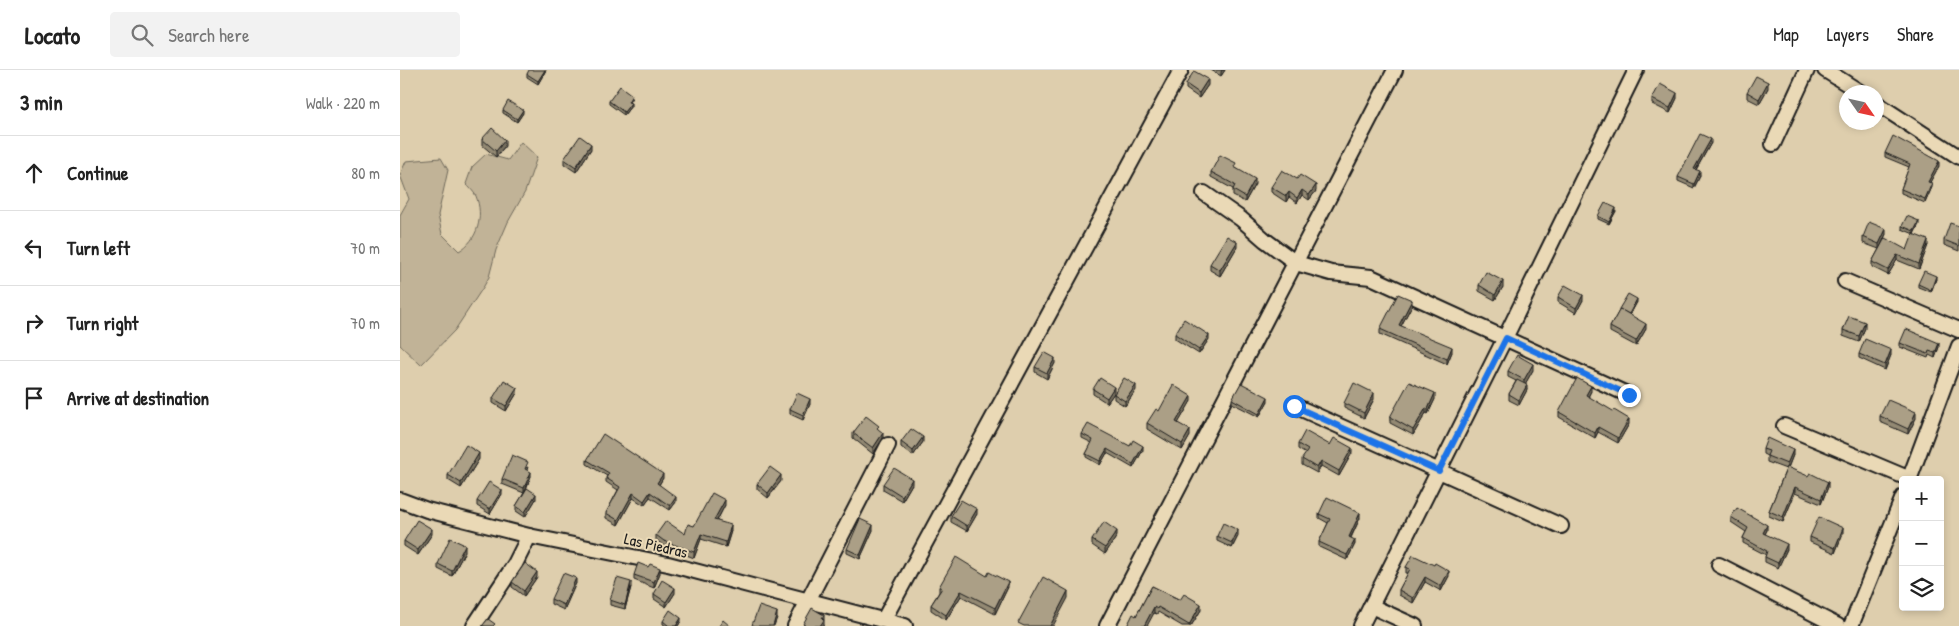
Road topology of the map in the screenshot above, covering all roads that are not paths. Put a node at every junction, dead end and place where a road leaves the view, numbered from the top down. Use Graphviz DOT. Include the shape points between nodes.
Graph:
graph roads {
  1 [pos="1181,70"];
  2 [pos="1396,70"];
  3 [pos="1636,70"];
  4 [pos="1807,70"];
  5 [pos="1825,70"];
  6 [pos="1849,85"];
  7 [pos="1884,108"];
  8 [pos="1773,144"];
  9 [pos="1959,156"];
  10 [pos="1204,193"];
  11 [pos="1296,262"];
  12 [pos="1845,281"];
  13 [pos="1959,330"];
  14 [pos="1506,338"];
  15 [pos="1959,346"];
  16 [pos="1629,395"];
  17 [pos="1294,406"];
  18 [pos="1784,426"];
  19 [pos="888,445"];
  20 [pos="1439,471"];
  21 [pos="1902,476"];
  22 [pos="1910,476"];
  23 [pos="400,500"];
  24 [pos="1899,507"];
  25 [pos="1561,526"];
  26 [pos="529,536"];
  27 [pos="1719,565"];
  28 [pos="808,602"];
  29 [pos="1371,606"];
  30 [pos="884,619"];
  31 [pos="474,626"];
  32 [pos="795,626"];
  33 [pos="905,626"];
  34 [pos="1107,626"];
  35 [pos="1361,626"];
  36 [pos="1415,626"];
  37 [pos="1838,626"];
  38 [pos="1851,626"];
  1 -- 30 [label="street"];
  2 -- 11 [label="street"];
  3 -- 14 [label="street"];
  4 -- 8 [label="street"];
  5 -- 6 [label="street"];
  7 -- 9 [label="street"];
  10 -- 11 [label="street"];
  11 -- 14 [label="street" via="1331,273 1371,277"];
  11 -- 34 [label="street"];
  12 -- 13 [label="street"];
  14 -- 16 [label="street"];
  14 -- 20 [label="street"];
  15 -- 22 [label="street"];
  17 -- 20 [label="street"];
  18 -- 21 [label="street"];
  19 -- 28 [label="street"];
  20 -- 25 [label="street"];
  20 -- 29 [label="street"];
  23 -- 26 [label="street, Las Piedras"];
  24 -- 38 [label="street"];
  26 -- 28 [label="street, Las Piedras" via="668,564"];
  26 -- 31 [label="street" via="515,564"];
  27 -- 37 [label="street"];
  28 -- 30 [label="street, Las Piedras"];
  28 -- 32 [label="street"];
  29 -- 35 [label="street"];
  29 -- 36 [label="street"];
  30 -- 33 [label="street, Las Piedras"];
}
